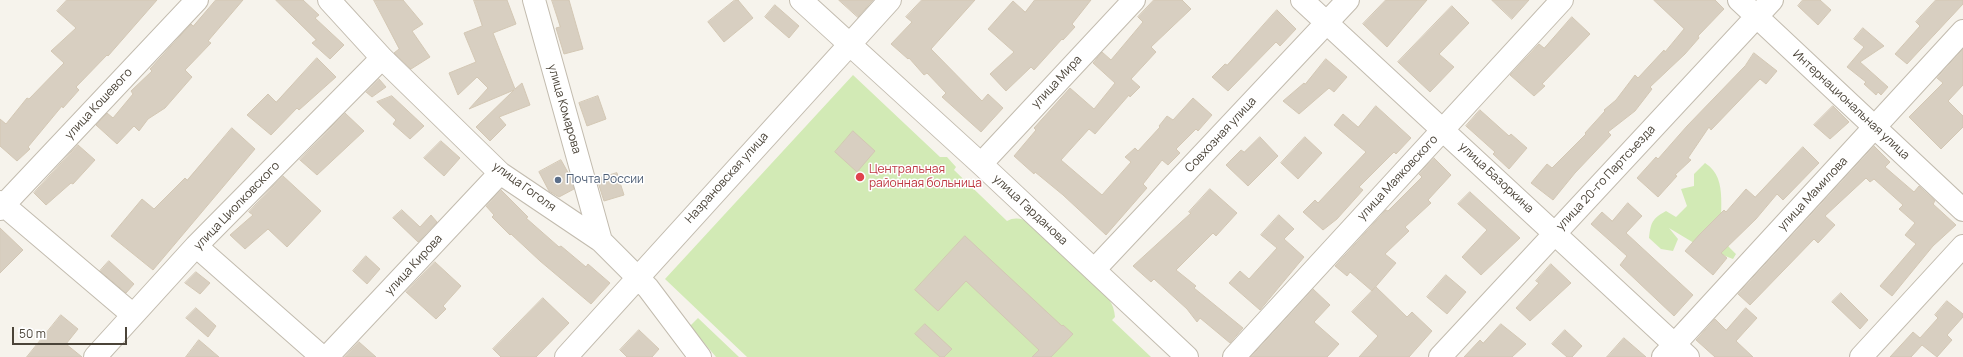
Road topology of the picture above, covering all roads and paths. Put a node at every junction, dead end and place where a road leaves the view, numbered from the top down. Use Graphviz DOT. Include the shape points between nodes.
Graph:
graph roads {
  1 [pos="197,0"];
  2 [pos="329,0"];
  3 [pos="534,0"];
  4 [pos="801,0"];
  5 [pos="890,0"];
  6 [pos="1134,0"];
  7 [pos="1302,0"];
  8 [pos="1348,0"];
  9 [pos="1562,0"];
  10 [pos="1739,0"];
  11 [pos="1772,0"];
  12 [pos="1756,16"];
  13 [pos="1327,23"];
  14 [pos="1963,31"];
  15 [pos="849,44"];
  16 [pos="382,58"];
  17 [pos="1875,127"];
  18 [pos="1443,130"];
  19 [pos="981,164"];
  20 [pos="500,173"];
  21 [pos="1,205"];
  22 [pos="1963,210"];
  23 [pos="1555,233"];
  24 [pos="601,241"];
  25 [pos="196,246"];
  26 [pos="1963,246"];
  27 [pos="1094,270"];
  28 [pos="638,278"];
  29 [pos="133,316"];
  30 [pos="1675,353"];
  31 [pos="95,357"];
  32 [pos="322,357"];
  33 [pos="327,357"];
  34 [pos="566,357"];
  35 [pos="700,357"];
  36 [pos="1187,357"];
  37 [pos="1234,357"];
  38 [pos="1440,357"];
  39 [pos="1860,357"];
  1 -- 21 [label="street, улица Кошевого"];
  2 -- 16 [label="street, улица Гоголя"];
  3 -- 24 [label="street, улица Комарова"];
  4 -- 15 [label="street, улица Гарданова"];
  5 -- 15 [label="street, Назрановская улица"];
  6 -- 19 [label="street, улица Мира"];
  7 -- 13 [label="street, улица Базоркина"];
  8 -- 13 [label="street, Совхозная улица"];
  9 -- 18 [label="street, улица Маяковского"];
  10 -- 12 [label="street, Интернациональная улица"];
  11 -- 12 [label="street, улица 20-го Партсъезда"];
  12 -- 17 [label="street, Интернациональная улица"];
  12 -- 23 [label="street, улица 20-го Партсъезда"];
  13 -- 18 [label="street, улица Базоркина"];
  13 -- 27 [label="street, Совхозная улица"];
  14 -- 17 [label="street, улица Мамилова"];
  15 -- 19 [label="street, улица Гарданова"];
  15 -- 28 [label="street, Назрановская улица"];
  16 -- 20 [label="street, улица Гоголя"];
  16 -- 25 [label="street, улица Циолковского"];
  17 -- 22 [label="street, Интернациональная улица"];
  17 -- 30 [label="street, улица Мамилова"];
  18 -- 23 [label="street, улица Базоркина"];
  18 -- 37 [label="street, улица Маяковского"];
  19 -- 27 [label="street, улица Гарданова"];
  20 -- 24 [label="street, улица Гоголя"];
  20 -- 33 [label="street, улица Кирова"];
  21 -- 29 [label="street"];
  23 -- 30 [label="street, улица Базоркина"];
  23 -- 38 [label="street, улица 20-го Партсъезда"];
  24 -- 28 [label="street, улица Гоголя"];
  25 -- 29 [label="street, улица Циолковского"];
  25 -- 32 [label="street"];
  26 -- 39 [label="street"];
  27 -- 36 [label="street, улица Гарданова"];
  28 -- 34 [label="street, Назрановская улица"];
  28 -- 35 [label="street, улица Гоголя"];
  29 -- 31 [label="street, улица Циолковского"];
}
